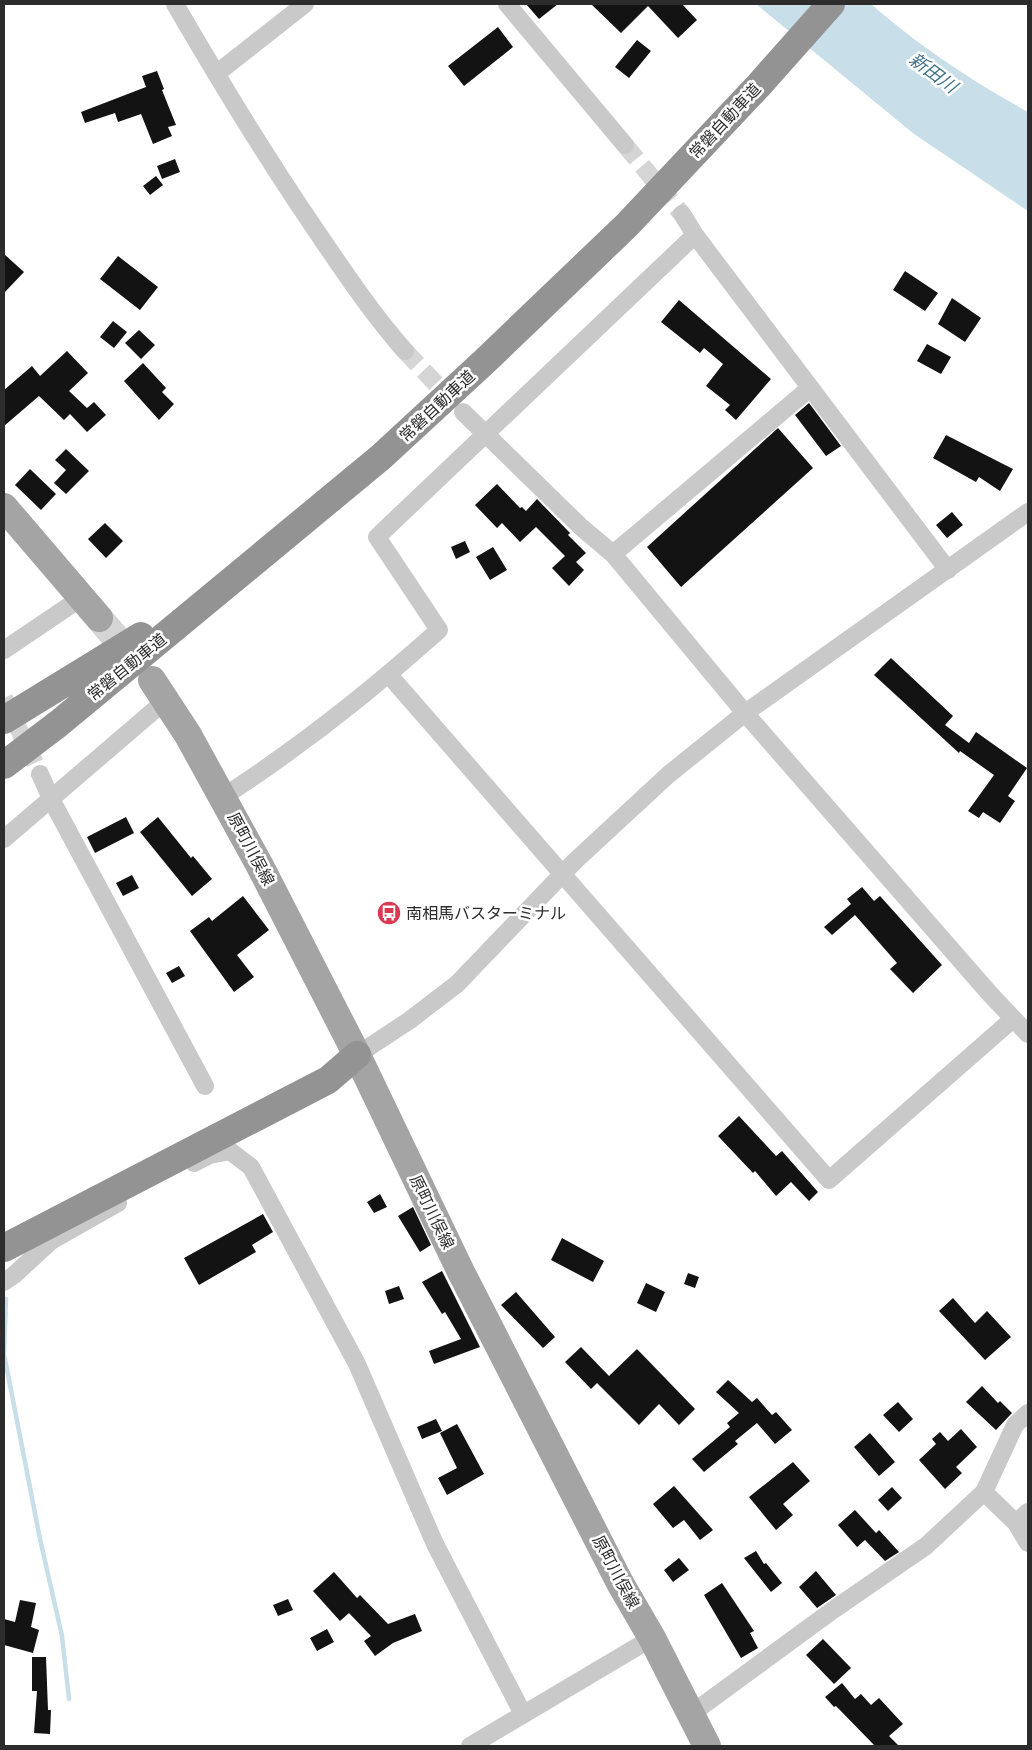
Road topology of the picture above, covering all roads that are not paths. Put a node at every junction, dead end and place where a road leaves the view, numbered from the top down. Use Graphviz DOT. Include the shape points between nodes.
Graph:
graph roads {
  1 [pos="176,4"];
  2 [pos="305,4"];
  3 [pos="506,4"];
  4 [pos="831,4"];
  5 [pos="216,74"];
  6 [pos="625,145"];
  7 [pos="682,214"];
  8 [pos="695,235"];
  9 [pos="405,351"];
  10 [pos="810,388"];
  11 [pos="462,412"];
  12 [pos="485,434"];
  13 [pos="382,457"];
  14 [pos="4,507"];
  15 [pos="1028,512"];
  16 [pos="613,554"];
  17 [pos="948,570"];
  18 [pos="81,598"];
  19 [pos="99,618"];
  20 [pos="4,650"];
  21 [pos="389,675"];
  22 [pos="158,690"];
  23 [pos="745,713"];
  24 [pos="4,720"];
  25 [pos="58,724"];
  26 [pos="4,765"];
  27 [pos="4,773"];
  28 [pos="40,774"];
  29 [pos="223,797"];
  30 [pos="51,799"];
  31 [pos="4,838"];
  32 [pos="563,874"];
  33 [pos="1013,1018"];
  34 [pos="1028,1034"];
  35 [pos="357,1055"];
  36 [pos="205,1086"];
  37 [pos="4,1232"];
  38 [pos="4,1248"];
  39 [pos="4,1282"];
  40 [pos="1028,1413"];
  41 [pos="984,1492"];
  42 [pos="1022,1518"];
  43 [pos="1028,1543"];
  44 [pos="652,1638"];
  45 [pos="523,1714"];
  46 [pos="690,1714"];
  47 [pos="470,1746"];
  48 [pos="707,1746"];
  1 -- 5 [label="street"];
  2 -- 5 [label="street"];
  3 -- 6 [label="street"];
  4 -- 13 [label="highway, 常磐自動車道" via="627,225"];
  5 -- 9 [label="street" via="282,181 372,313"];
  7 -- 8 [label="street"];
  8 -- 10 [label="street"];
  8 -- 12 [label="street"];
  10 -- 16 [label="street"];
  10 -- 17 [label="street"];
  11 -- 12 [label="street"];
  12 -- 16 [label="street"];
  12 -- 21 [label="street" via="377,537 439,630"];
  13 -- 24 [label="highway" via="322,496 140,637"];
  13 -- 25 [label="highway, 常磐自動車道"];
  14 -- 18 [label="main road"];
  15 -- 17 [label="street"];
  16 -- 23 [label="street"];
  17 -- 23 [label="street"];
  18 -- 19 [label="main road"];
  18 -- 20 [label="street"];
  21 -- 29 [label="street" via="272,765"];
  21 -- 32 [label="street"];
  22 -- 29 [label="main road, 原町川俣線"];
  22 -- 30 [label="street"];
  23 -- 32 [label="street" via="668,775"];
  23 -- 33 [label="street"];
  25 -- 26 [label="highway, 常磐自動車道"];
  25 -- 27 [label="highway"];
  28 -- 30 [label="street"];
  29 -- 35 [label="main road, 原町川俣線"];
  30 -- 31 [label="street"];
  30 -- 36 [label="street"];
  32 -- 33 [label="street" via="829,1180"];
  32 -- 35 [label="street" via="458,984"];
  33 -- 34 [label="street"];
  35 -- 37 [label="highway" via="315,1073"];
  35 -- 38 [label="highway" via="328,1080"];
  35 -- 44 [label="main road, 原町川俣線" via="461,1272 620,1583"];
  39 -- 45 [label="street" via="51,1241 210,1155 230,1151 251,1167 357,1364 435,1544"];
  40 -- 41 [label="street" via="1015,1425"];
  41 -- 42 [label="street"];
  41 -- 46 [label="street" via="926,1546"];
  42 -- 43 [label="street"];
  44 -- 45 [label="street"];
  44 -- 46 [label="main road, 原町川俣線"];
  45 -- 47 [label="street"];
  46 -- 48 [label="main road, 原町川俣線"];
}
